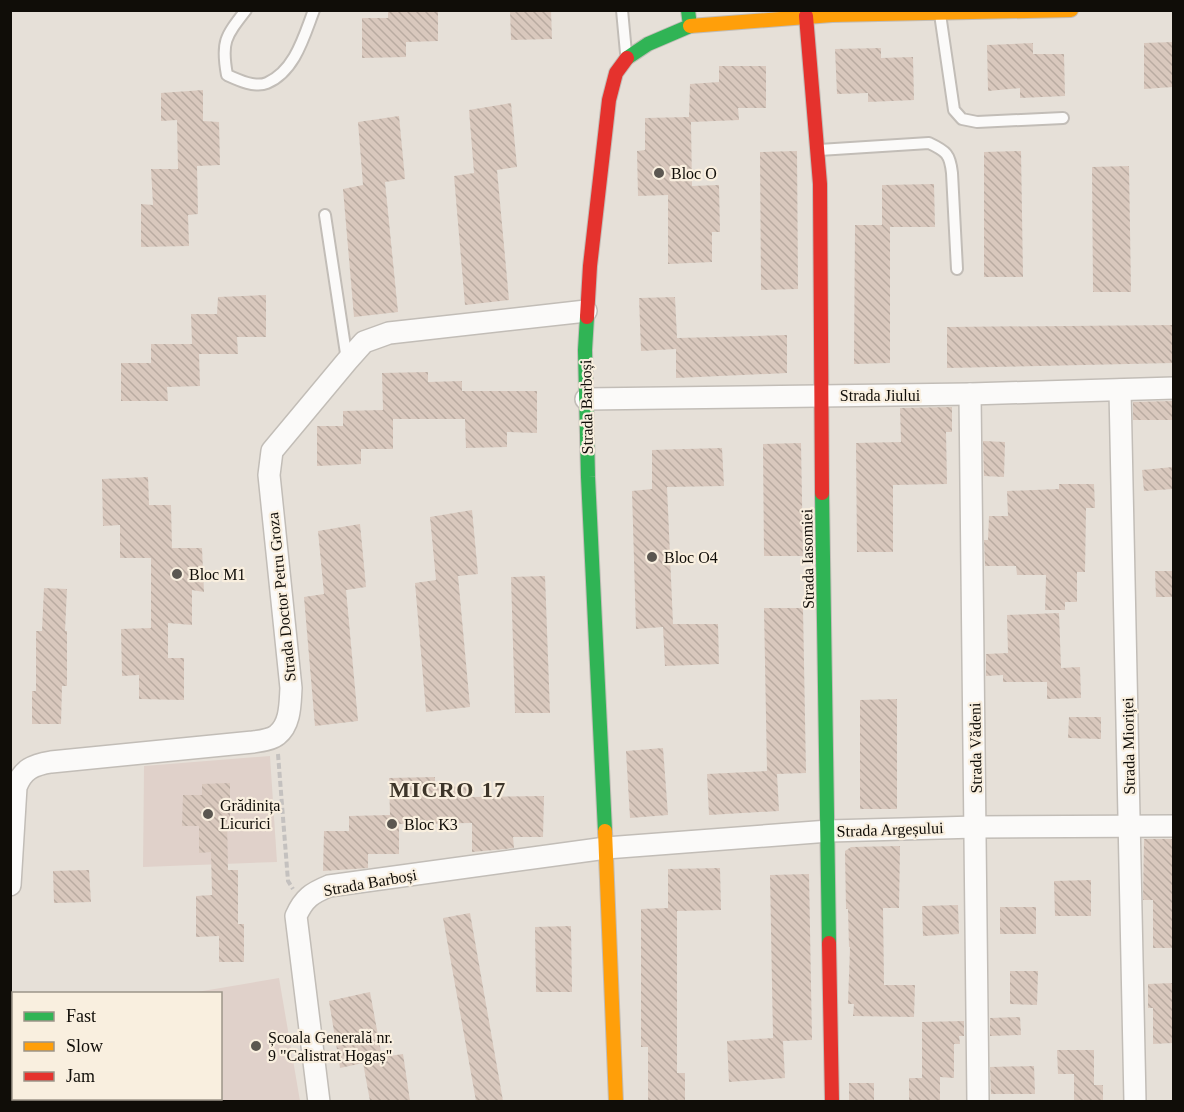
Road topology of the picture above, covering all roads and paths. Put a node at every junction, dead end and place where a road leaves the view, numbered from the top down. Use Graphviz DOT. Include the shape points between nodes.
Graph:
graph roads {
  1 [pos="246,10"];
  2 [pos="314,10"];
  3 [pos="622,10"];
  4 [pos="688,10"];
  5 [pos="1071,10"];
  6 [pos="940,14"];
  7 [pos="806,16"];
  8 [pos="690,26"];
  9 [pos="627,59"];
  10 [pos="1063,118"];
  11 [pos="818,150"];
  12 [pos="325,215"];
  13 [pos="957,269"];
  14 [pos="586,310"];
  15 [pos="347,361"];
  16 [pos="1173,388"];
  17 [pos="1120,390"];
  18 [pos="970,394"];
  19 [pos="820,396"];
  20 [pos="586,399"];
  21 [pos="277,735"];
  22 [pos="1130,826"];
  23 [pos="1173,826"];
  24 [pos="976,827"];
  25 [pos="829,831"];
  26 [pos="606,848"];
  27 [pos="10,885"];
  28 [pos="302,903"];
  29 [pos="319,1101"];
  30 [pos="616,1101"];
  31 [pos="832,1101"];
  32 [pos="978,1101"];
  33 [pos="1135,1101"];
  1 -- 2 [label="lane" via="227,34 223,54 227,75 245,83 266,84 287,69"];
  3 -- 9 [label="lane"];
  4 -- 8 [label="street"];
  5 -- 6 [label="street, Strada Barboși"];
  6 -- 7 [label="street, Strada Barboși"];
  6 -- 10 [label="lane" via="954,110 962,119 977,122"];
  7 -- 8 [label="street, Strada Barboși"];
  7 -- 11 [label="street, Strada Iasomiei"];
  8 -- 9 [label="street, Strada Barboși" via="652,41"];
  9 -- 14 [label="street, Strada Barboși" via="617,71 609,100"];
  11 -- 13 [label="lane" via="929,143 943,149 951,160"];
  11 -- 19 [label="street, Strada Iasomiei"];
  12 -- 15 [label="lane"];
  14 -- 15 [label="street, Strada Doctor Petru Groza" via="389,333 364,342"];
  14 -- 20 [label="street, Strada Barboși"];
  15 -- 21 [label="street, Strada Doctor Petru Groza" via="272,451 269,475 291,688 290,710"];
  16 -- 17 [label="street, Strada Jiului"];
  17 -- 18 [label="street, Strada Jiului"];
  17 -- 22 [label="street, Strada Mioriței"];
  18 -- 19 [label="street, Strada Jiului"];
  18 -- 24 [label="street, Strada Vădeni"];
  19 -- 20 [label="street, Strada Jiului"];
  19 -- 25 [label="street, Strada Iasomiei"];
  20 -- 26 [label="street, Strada Barboși"];
  21 -- 27 [label="street" via="253,742 32,766 16,787"];
  21 -- 28 [label="path" via="288,881"];
  22 -- 23 [label="street, Strada Argeșului"];
  22 -- 24 [label="street, Strada Argeșului"];
  22 -- 33 [label="street, Strada Mioriței"];
  24 -- 25 [label="street, Strada Argeșului"];
  24 -- 32 [label="street, Strada Vădeni"];
  25 -- 26 [label="street, Strada Argeșului"];
  25 -- 31 [label="street, Strada Iasomiei"];
  26 -- 28 [label="street, Strada Barboși" via="329,886 311,893"];
  26 -- 30 [label="street, Strada Barboși"];
  28 -- 29 [label="street, Strada Barboși" via="296,916 297,935"];
}
